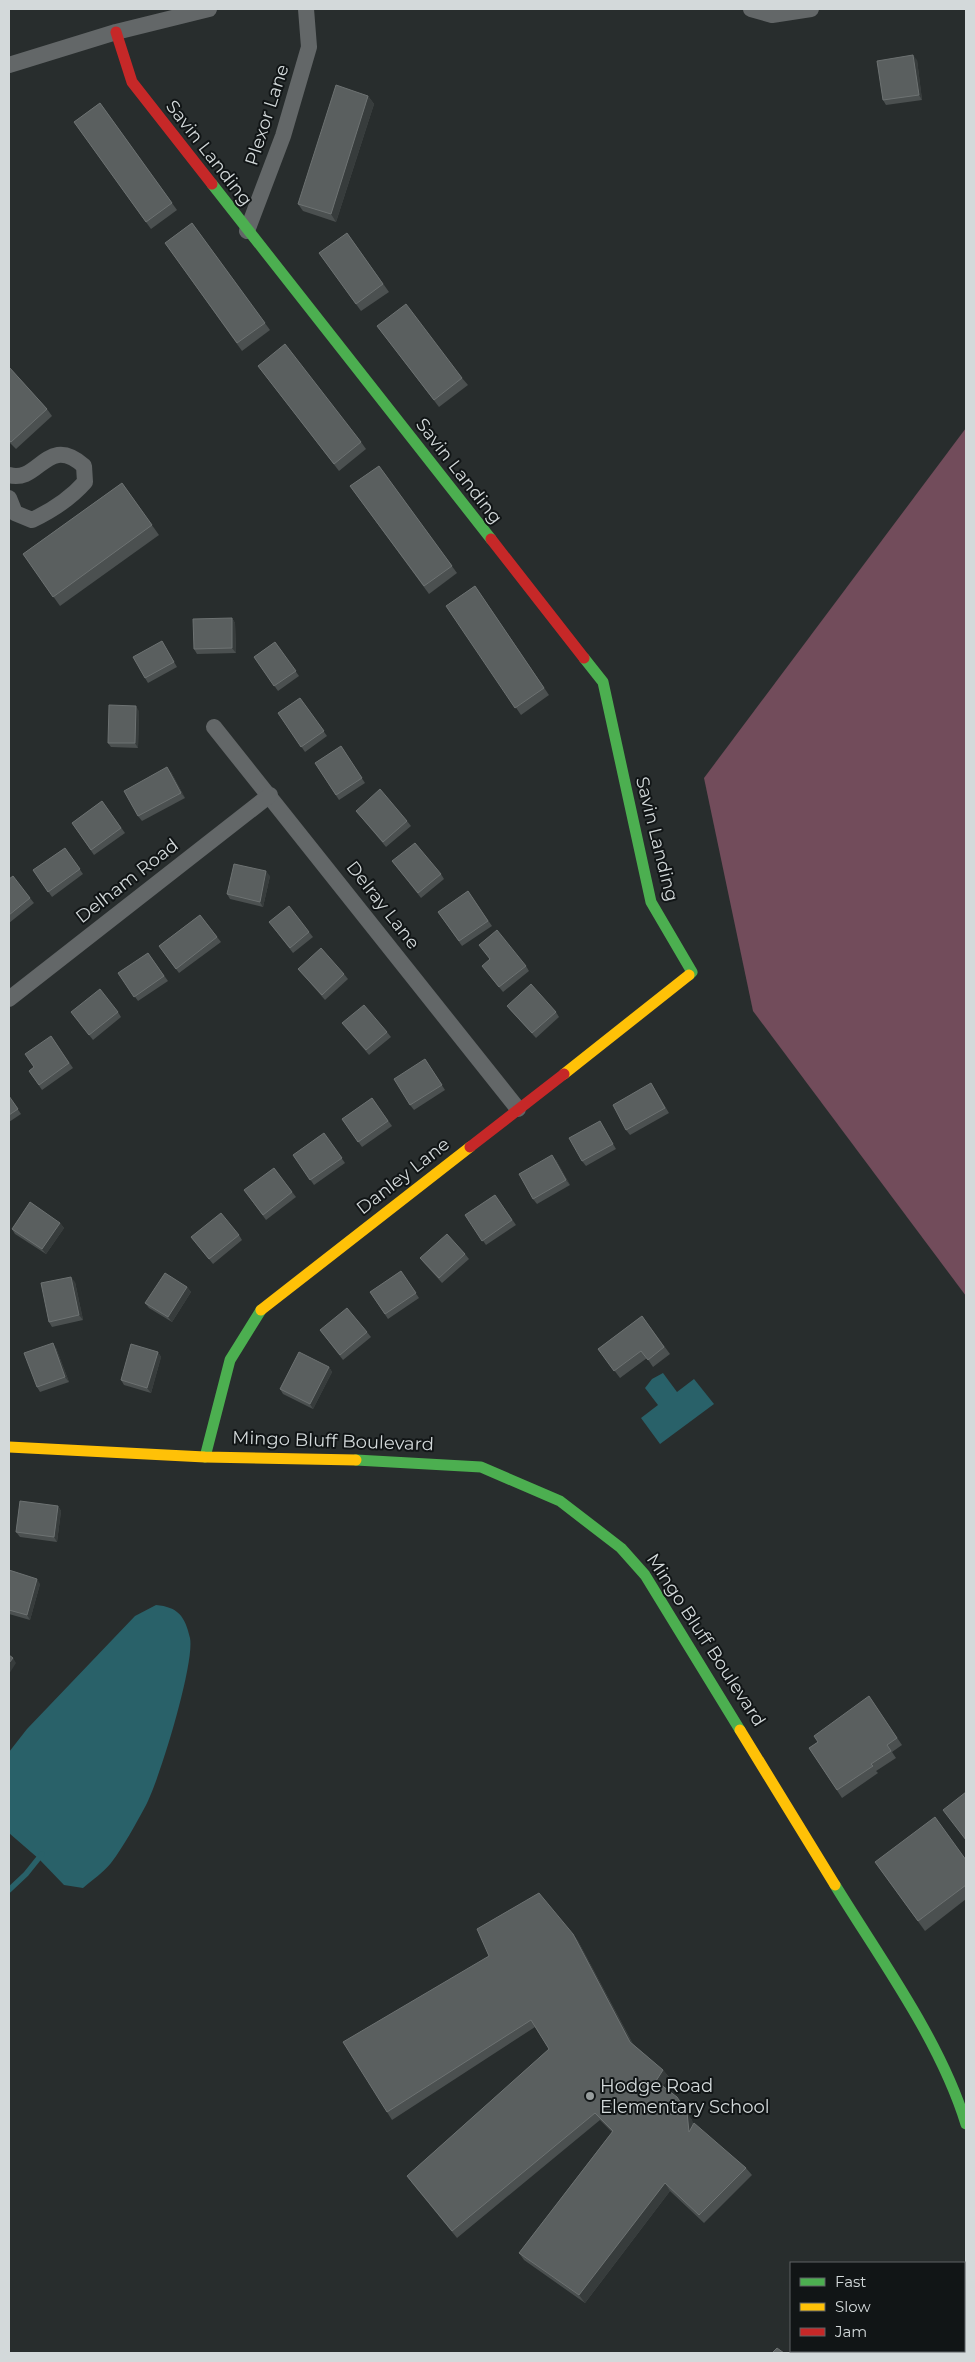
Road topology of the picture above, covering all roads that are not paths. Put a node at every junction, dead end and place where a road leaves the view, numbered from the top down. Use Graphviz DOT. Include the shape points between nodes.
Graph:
graph roads {
  1 [pos="209,9"];
  2 [pos="306,9"];
  3 [pos="751,9"];
  4 [pos="811,9"];
  5 [pos="116,32"];
  6 [pos="9,65"];
  7 [pos="248,231"];
  8 [pos="9,475"];
  9 [pos="9,498"];
  10 [pos="214,728"];
  11 [pos="270,795"];
  12 [pos="692,972"];
  13 [pos="9,999"];
  14 [pos="518,1109"];
  15 [pos="9,1446"];
  16 [pos="205,1457"];
  17 [pos="966,2124"];
  1 -- 5 [label="street"];
  2 -- 7 [label="street, Plexor Lane" via="309,47 283,136"];
  3 -- 4 [label="street" via="772,16"];
  5 -- 6 [label="street"];
  5 -- 7 [label="street, Savin Landing" via="132,82"];
  7 -- 12 [label="street, Savin Landing" via="603,682 651,902"];
  8 -- 9 [label="street" via="18,478 55,455 73,456 84,466 85,482 74,495 32,520 16,513"];
  10 -- 11 [label="street, Delray Lane"];
  11 -- 13 [label="street, Delham Road"];
  11 -- 14 [label="street, Delray Lane"];
  12 -- 14 [label="street, Danley Lane"];
  14 -- 16 [label="street, Danley Lane" via="263,1307 230,1360"];
  15 -- 16 [label="street, Mingo Bluff Boulevard"];
  16 -- 17 [label="street, Mingo Bluff Boulevard" via="343,1459 481,1467 560,1501 621,1548 645,1575 927,2035 957,2095"];
}
